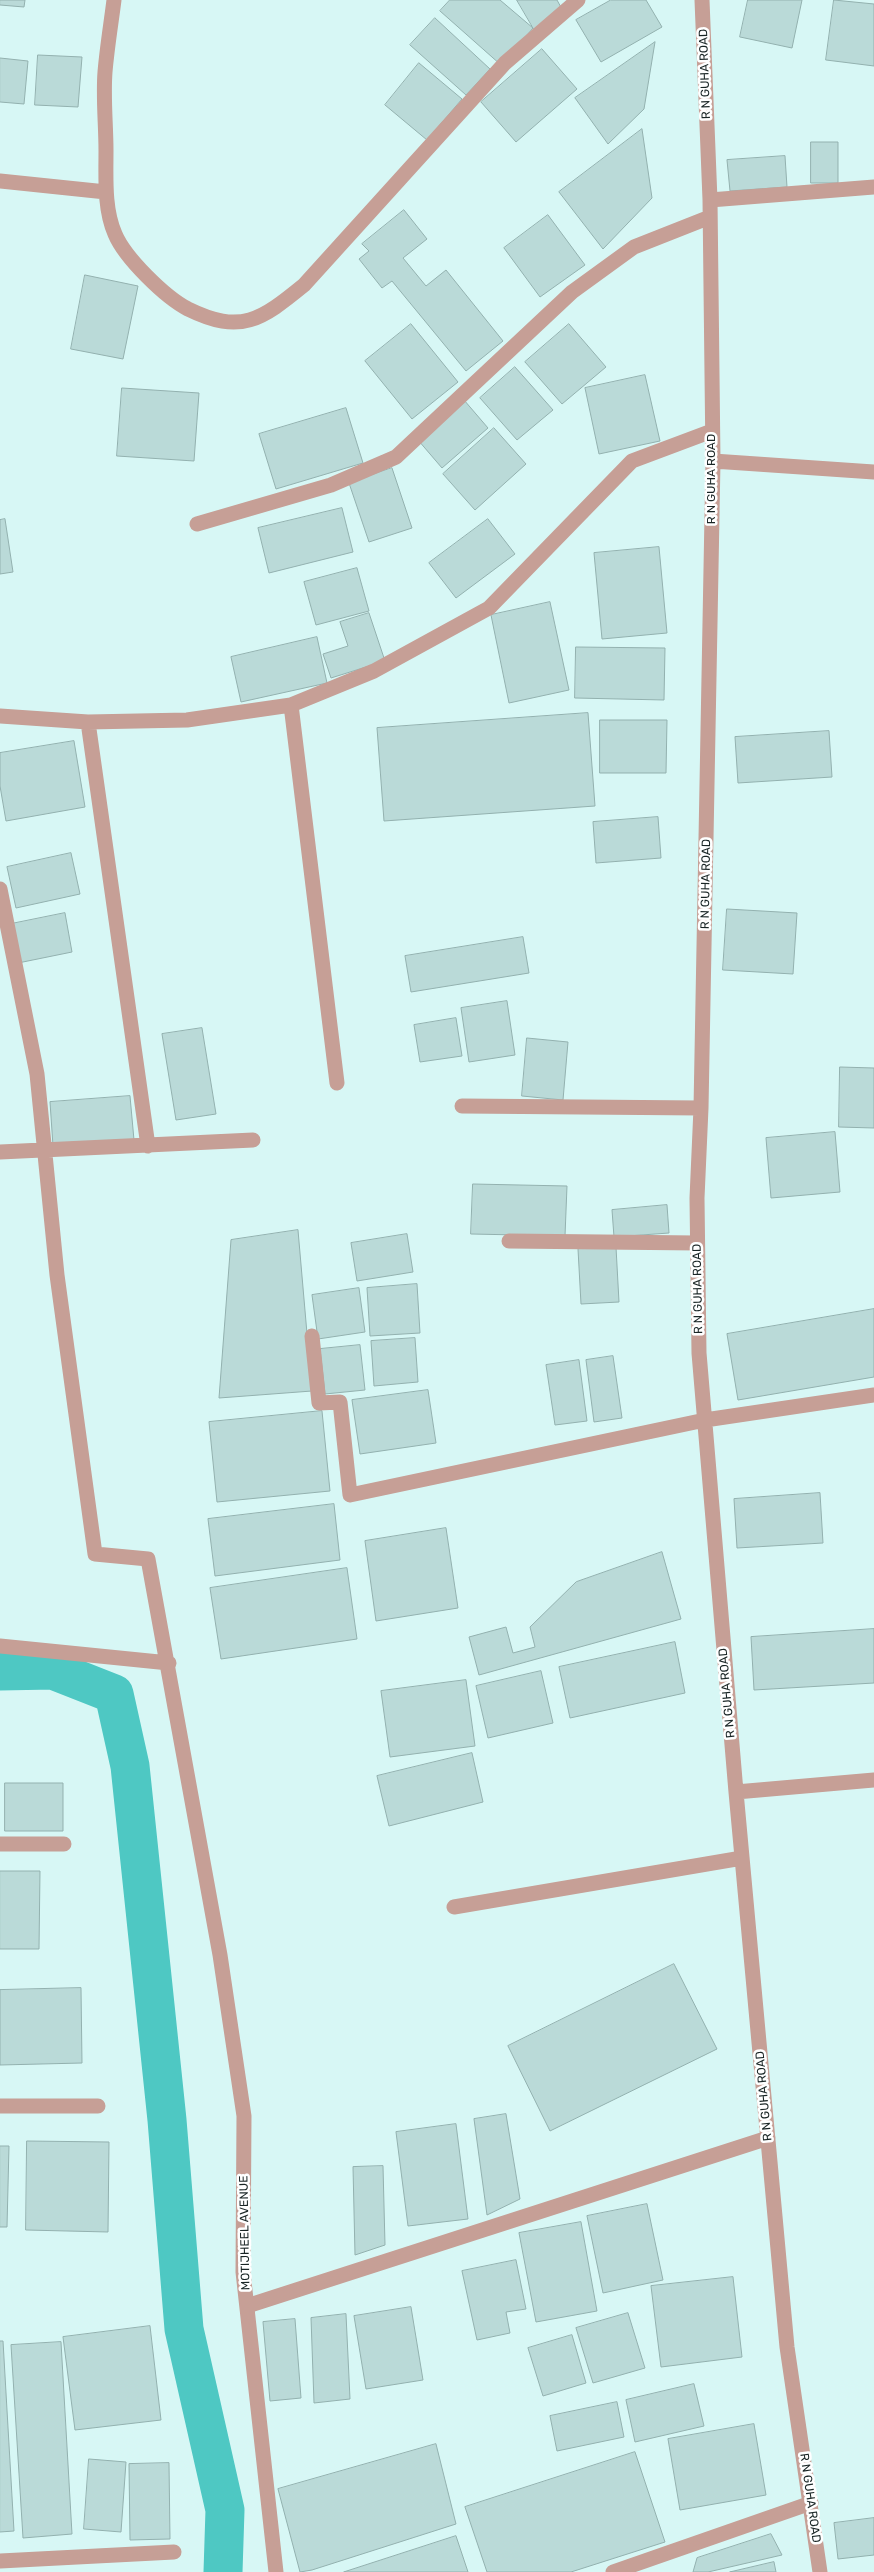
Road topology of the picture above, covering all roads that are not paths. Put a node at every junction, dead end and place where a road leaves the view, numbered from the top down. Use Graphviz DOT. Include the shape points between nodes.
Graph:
graph roads {
  1 [pos="114,0"];
  2 [pos="578,0"];
  3 [pos="702,0"];
  4 [pos="0,181"];
  5 [pos="874,188"];
  6 [pos="106,192"];
  7 [pos="710,200"];
  8 [pos="710,217"];
  9 [pos="712,431"];
  10 [pos="713,461"];
  11 [pos="874,472"];
  12 [pos="197,524"];
  13 [pos="291,705"];
  14 [pos="0,716"];
  15 [pos="88,722"];
  16 [pos="0,889"];
  17 [pos="337,1083"];
  18 [pos="462,1106"];
  19 [pos="701,1108"];
  20 [pos="253,1140"];
  21 [pos="148,1146"];
  22 [pos="44,1151"];
  23 [pos="0,1152"];
  24 [pos="509,1241"];
  25 [pos="697,1243"];
  26 [pos="312,1336"];
  27 [pos="874,1395"];
  28 [pos="705,1420"];
  29 [pos="0,1646"];
  30 [pos="168,1664"];
  31 [pos="874,1780"];
  32 [pos="736,1792"];
  33 [pos="0,1844"];
  34 [pos="64,1844"];
  35 [pos="742,1858"];
  36 [pos="454,1907"];
  37 [pos="0,2106"];
  38 [pos="98,2106"];
  39 [pos="768,2138"];
  40 [pos="247,2306"];
  41 [pos="811,2503"];
  42 [pos="174,2552"];
  43 [pos="0,2561"];
  44 [pos="276,2572"];
  45 [pos="612,2572"];
  46 [pos="820,2572"];
  1 -- 6 [label="street" via="105,73"];
  2 -- 6 [label="street" via="505,63 304,285 276,308 253,319 226,323 204,317 173,301 141,270 115,234"];
  3 -- 7 [label="street, R N GUHA ROAD"];
  4 -- 6 [label="street"];
  5 -- 7 [label="street"];
  7 -- 8 [label="street, R N GUHA ROAD"];
  8 -- 9 [label="street, R N GUHA ROAD"];
  8 -- 12 [label="street" via="634,247 572,292 396,457 331,485"];
  9 -- 10 [label="street, R N GUHA ROAD"];
  9 -- 13 [label="street" via="632,462 489,608 374,671"];
  10 -- 11 [label="street"];
  10 -- 19 [label="street, R N GUHA ROAD"];
  13 -- 15 [label="street" via="187,720"];
  13 -- 17 [label="street"];
  14 -- 15 [label="street"];
  15 -- 21 [label="street"];
  16 -- 22 [label="street" via="37,1074"];
  18 -- 19 [label="street"];
  19 -- 25 [label="street, R N GUHA ROAD"];
  20 -- 21 [label="street"];
  21 -- 22 [label="street"];
  22 -- 23 [label="street"];
  22 -- 30 [label="street, MOTIJHEEL AVENUE" via="57,1275 95,1554 148,1559"];
  24 -- 25 [label="street"];
  25 -- 28 [label="street, R N GUHA ROAD" via="699,1353"];
  26 -- 28 [label="street" via="319,1403 340,1402 350,1495"];
  27 -- 28 [label="street"];
  28 -- 32 [label="street, R N GUHA ROAD"];
  29 -- 30 [label="street"];
  30 -- 40 [label="street, MOTIJHEEL AVENUE" via="220,1955 244,2116 243,2272"];
  31 -- 32 [label="street"];
  32 -- 35 [label="street, R N GUHA ROAD"];
  33 -- 34 [label="street"];
  35 -- 36 [label="street"];
  35 -- 39 [label="street, R N GUHA ROAD"];
  37 -- 38 [label="street"];
  39 -- 40 [label="street"];
  39 -- 41 [label="street, R N GUHA ROAD" via="787,2347"];
  40 -- 44 [label="street, MOTIJHEEL AVENUE"];
  41 -- 45 [label="street"];
  41 -- 46 [label="street, R N GUHA ROAD"];
  42 -- 43 [label="street"];
}
